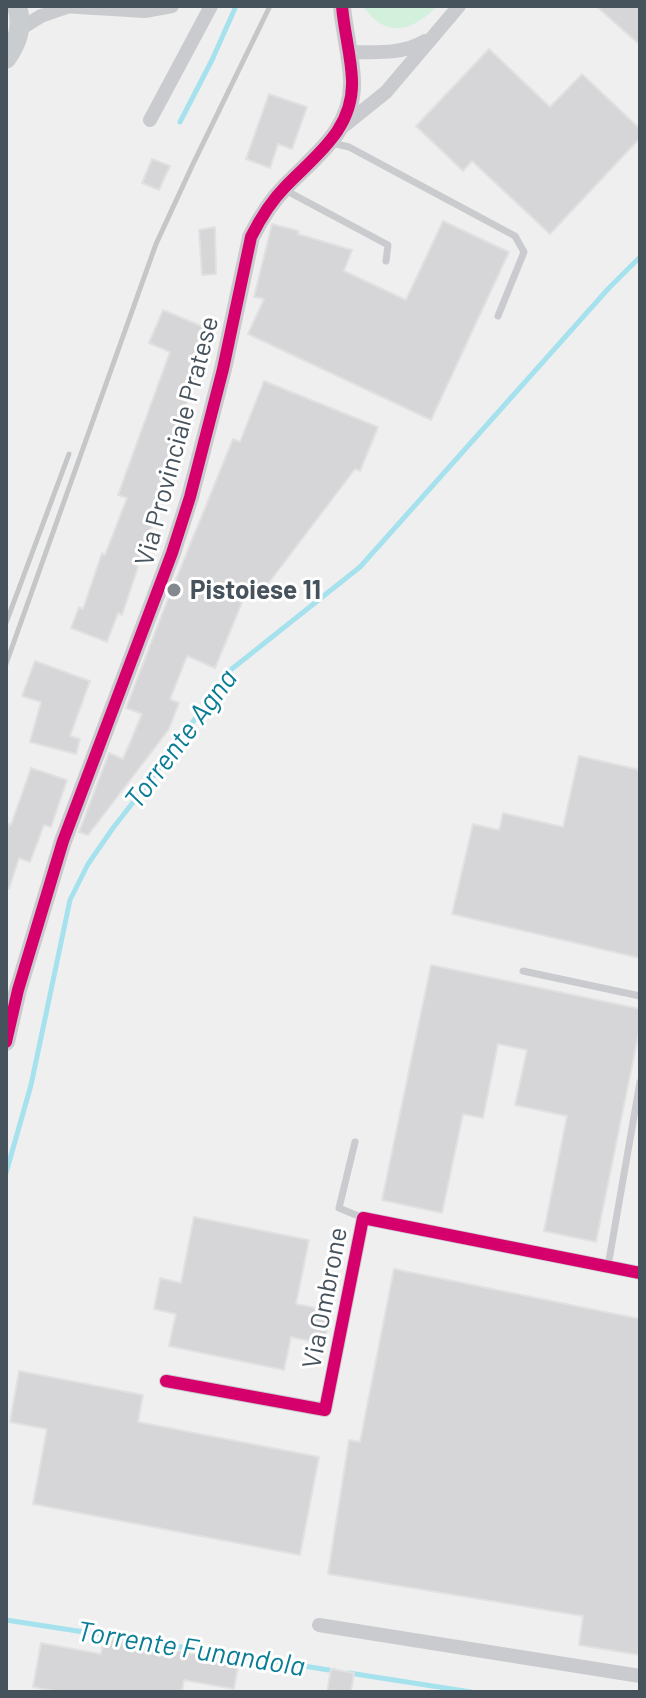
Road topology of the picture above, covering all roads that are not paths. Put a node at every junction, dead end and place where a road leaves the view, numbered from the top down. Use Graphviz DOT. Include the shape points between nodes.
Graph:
graph roads {
  1 [pos="17,6"];
  2 [pos="64,6"];
  3 [pos="172,6"];
  4 [pos="211,6"];
  5 [pos="342,6"];
  6 [pos="459,6"];
  7 [pos="20,29"];
  8 [pos="433,37"];
  9 [pos="348,52"];
  10 [pos="6,59"];
  11 [pos="150,120"];
  12 [pos="334,136"];
  13 [pos="283,189"];
  14 [pos="386,261"];
  15 [pos="498,316"];
  16 [pos="523,971"];
  17 [pos="640,996"];
  18 [pos="6,1042"];
  19 [pos="640,1082"];
  20 [pos="355,1142"];
  21 [pos="363,1218"];
  22 [pos="608,1266"];
  23 [pos="640,1273"];
  24 [pos="166,1381"];
  25 [pos="319,1625"];
  26 [pos="640,1676"];
  1 -- 7 [label="main road"];
  2 -- 3 [label="street" via="145,11"];
  2 -- 7 [label="street"];
  4 -- 11 [label="street"];
  5 -- 9 [label="street, Via Provinciale Pratese"];
  6 -- 8 [label="street"];
  7 -- 10 [label="main road"];
  8 -- 9 [label="street" via="400,51"];
  8 -- 12 [label="street" via="386,92"];
  9 -- 12 [label="street, Via Provinciale Pratese" via="350,99"];
  12 -- 13 [label="street, Via Provinciale Pratese"];
  12 -- 15 [label="lane" via="515,236 524,252"];
  13 -- 14 [label="lane" via="388,245"];
  13 -- 18 [label="street, Via Provinciale Pratese" via="251,237 190,497 63,841"];
  16 -- 17 [label="lane"];
  19 -- 22 [label="lane"];
  20 -- 21 [label="lane" via="339,1208"];
  21 -- 22 [label="street, Via Ombrone"];
  21 -- 24 [label="street, Via Ombrone" via="325,1410"];
  22 -- 23 [label="street, Via Ombrone"];
  25 -- 26 [label="street"];
}
